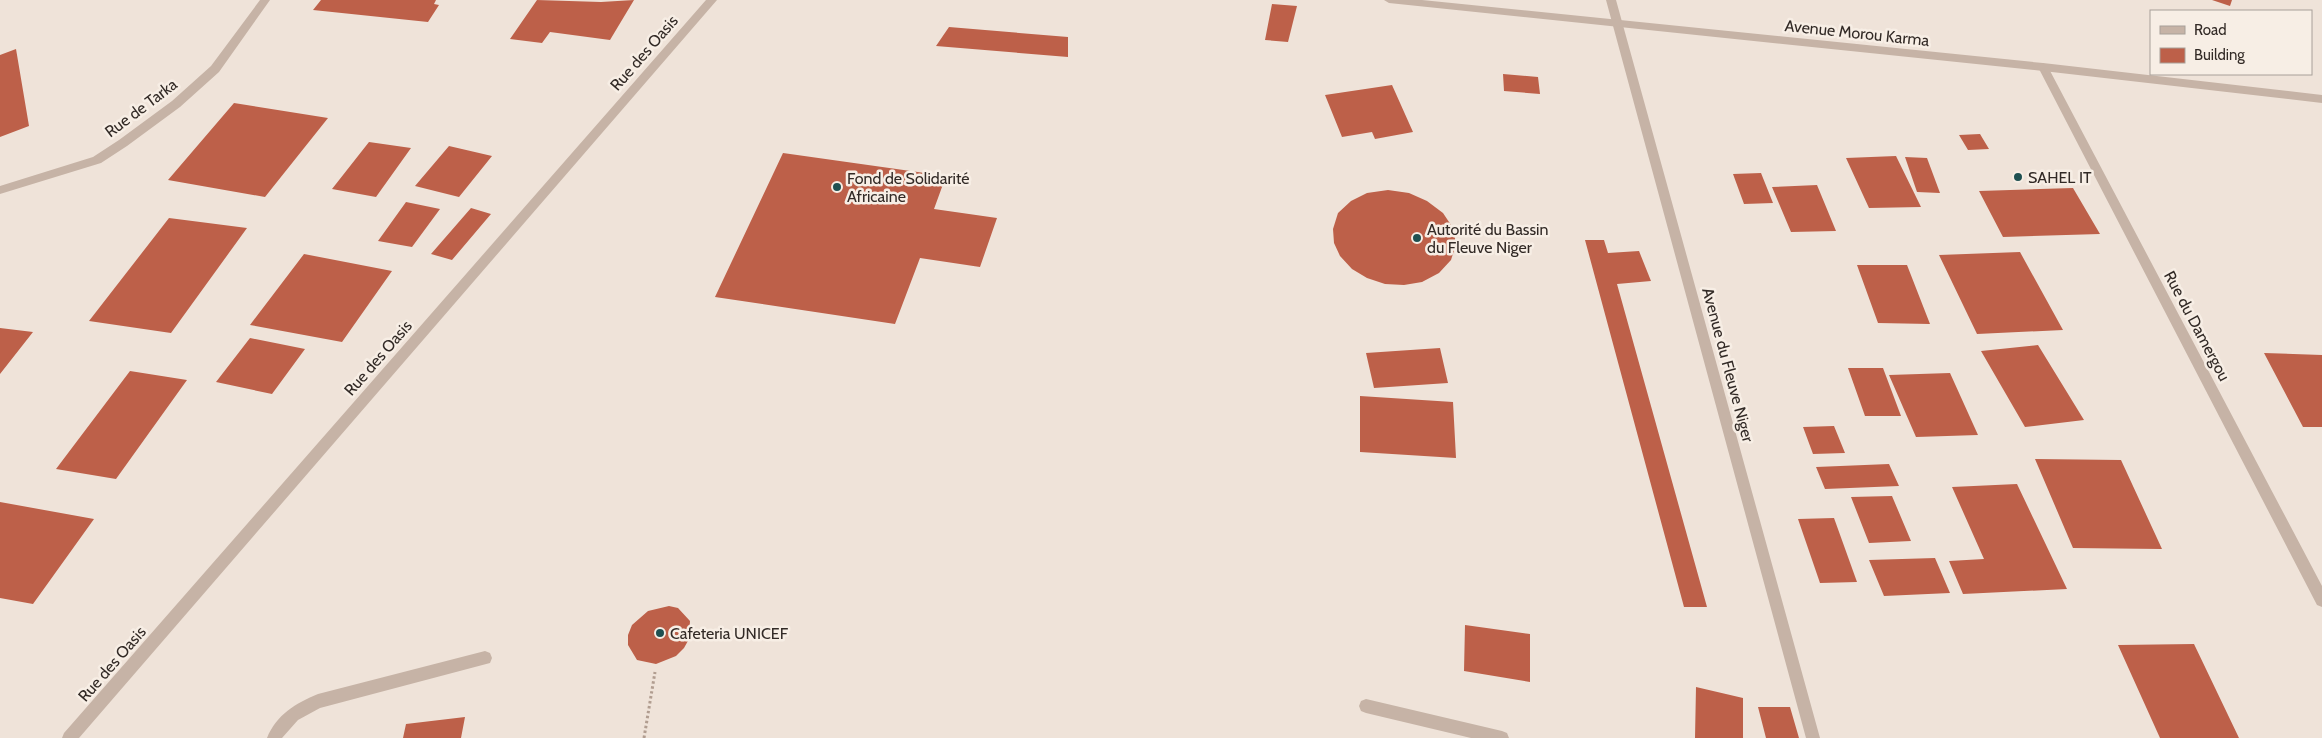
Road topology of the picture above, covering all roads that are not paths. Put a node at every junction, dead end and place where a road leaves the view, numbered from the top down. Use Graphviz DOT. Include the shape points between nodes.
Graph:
graph roads {
  1 [pos="265,0"];
  2 [pos="712,0"];
  3 [pos="1389,0"];
  4 [pos="1611,0"];
  5 [pos="1618,24"];
  6 [pos="2044,67"];
  7 [pos="2322,99"];
  8 [pos="0,190"];
  9 [pos="2322,600"];
  10 [pos="485,658"];
  11 [pos="1366,706"];
  12 [pos="69,738"];
  13 [pos="274,738"];
  14 [pos="1502,738"];
  15 [pos="1813,738"];
  1 -- 8 [label="street, Rue de Tarka" via="215,69 176,104 123,143 97,160"];
  2 -- 12 [label="street, Rue des Oasis"];
  3 -- 5 [label="street, Avenue Morou Karma"];
  4 -- 5 [label="street, Avenue du Fleuve Niger"];
  5 -- 6 [label="street, Avenue Morou Karma"];
  5 -- 15 [label="street, Avenue du Fleuve Niger"];
  6 -- 7 [label="street, Avenue Morou Karma"];
  6 -- 9 [label="street, Rue du Damergou"];
  10 -- 13 [label="street" via="318,701 282,724"];
  11 -- 14 [label="street"];
}
